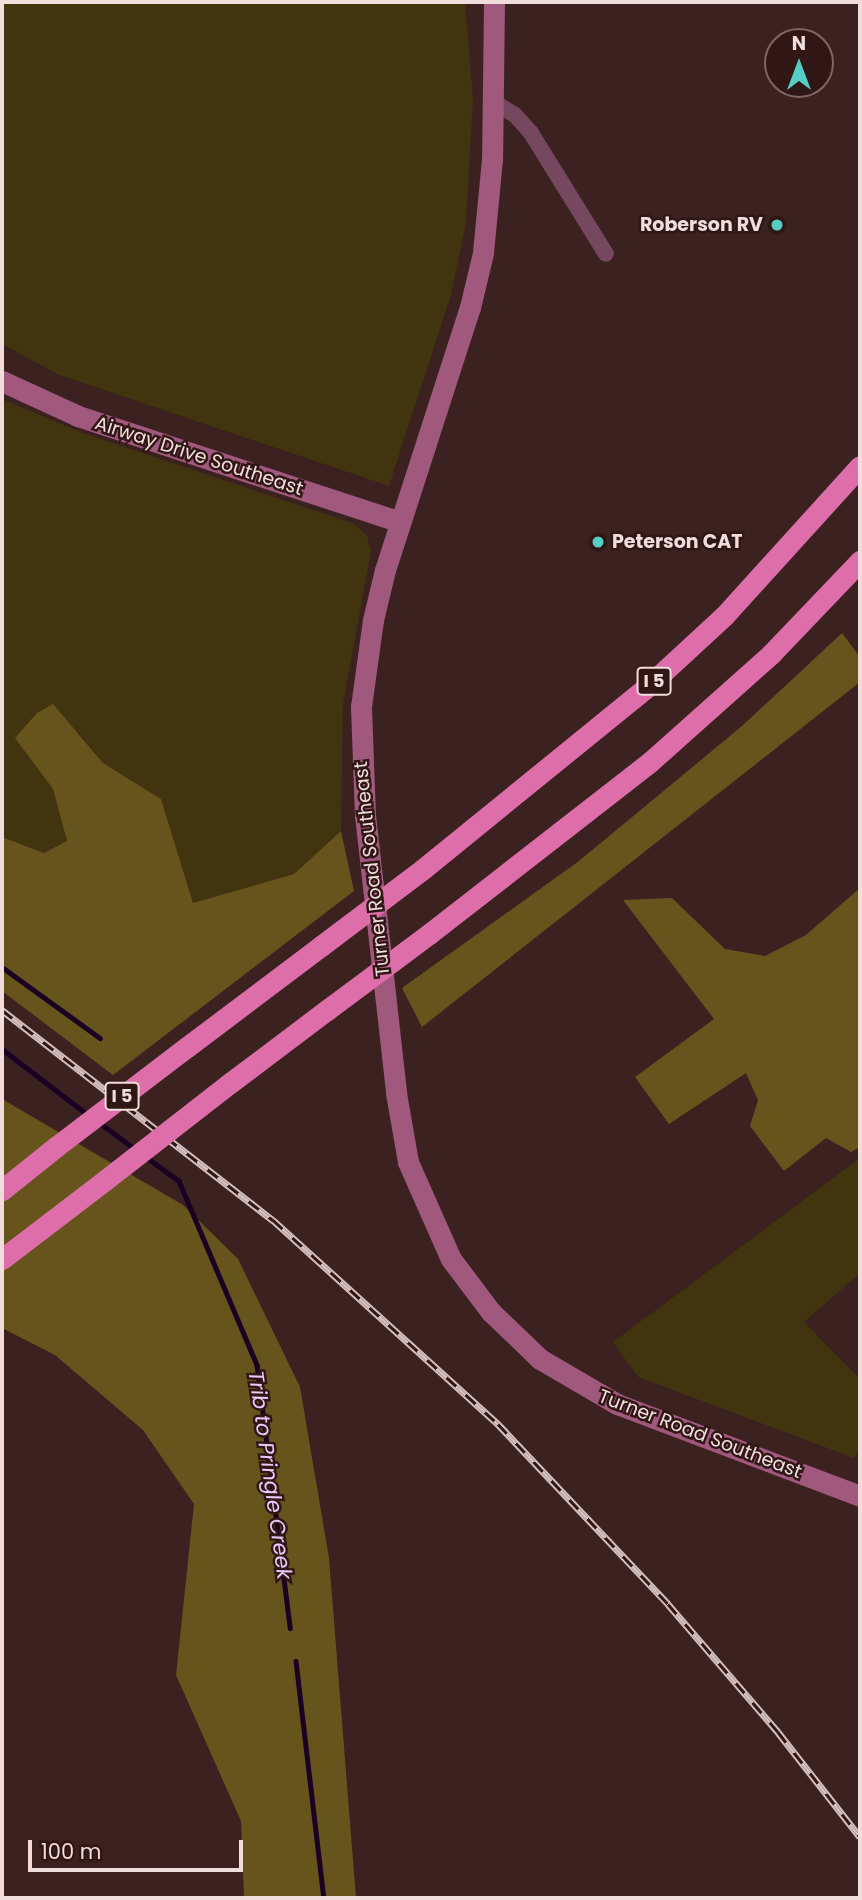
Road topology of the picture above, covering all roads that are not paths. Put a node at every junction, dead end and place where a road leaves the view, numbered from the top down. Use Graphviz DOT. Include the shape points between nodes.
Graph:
graph roads {
  1 [pos="494,2"];
  2 [pos="494,102"];
  3 [pos="606,254"];
  4 [pos="2,381"];
  5 [pos="860,466"];
  6 [pos="400,522"];
  7 [pos="860,561"];
  8 [pos="2,1190"];
  9 [pos="2,1259"];
  10 [pos="860,1496"];
  1 -- 2 [label="main road, Turner Road Southeast"];
  2 -- 3 [label="street" via="515,115 531,133"];
  2 -- 6 [label="main road, Turner Road Southeast" via="483,253"];
  4 -- 6 [label="main road, Airway Drive Southeast" via="78,416"];
  5 -- 8 [label="highway, I 5, bridge" via="724,616 647,687 423,869"];
  6 -- 10 [label="main road, Turner Road Southeast" via="366,660 361,770 396,1093 408,1162 433,1227 491,1312 540,1359 571,1380 617,1404"];
  7 -- 9 [label="highway, bridge" via="771,654 651,761"];
}
